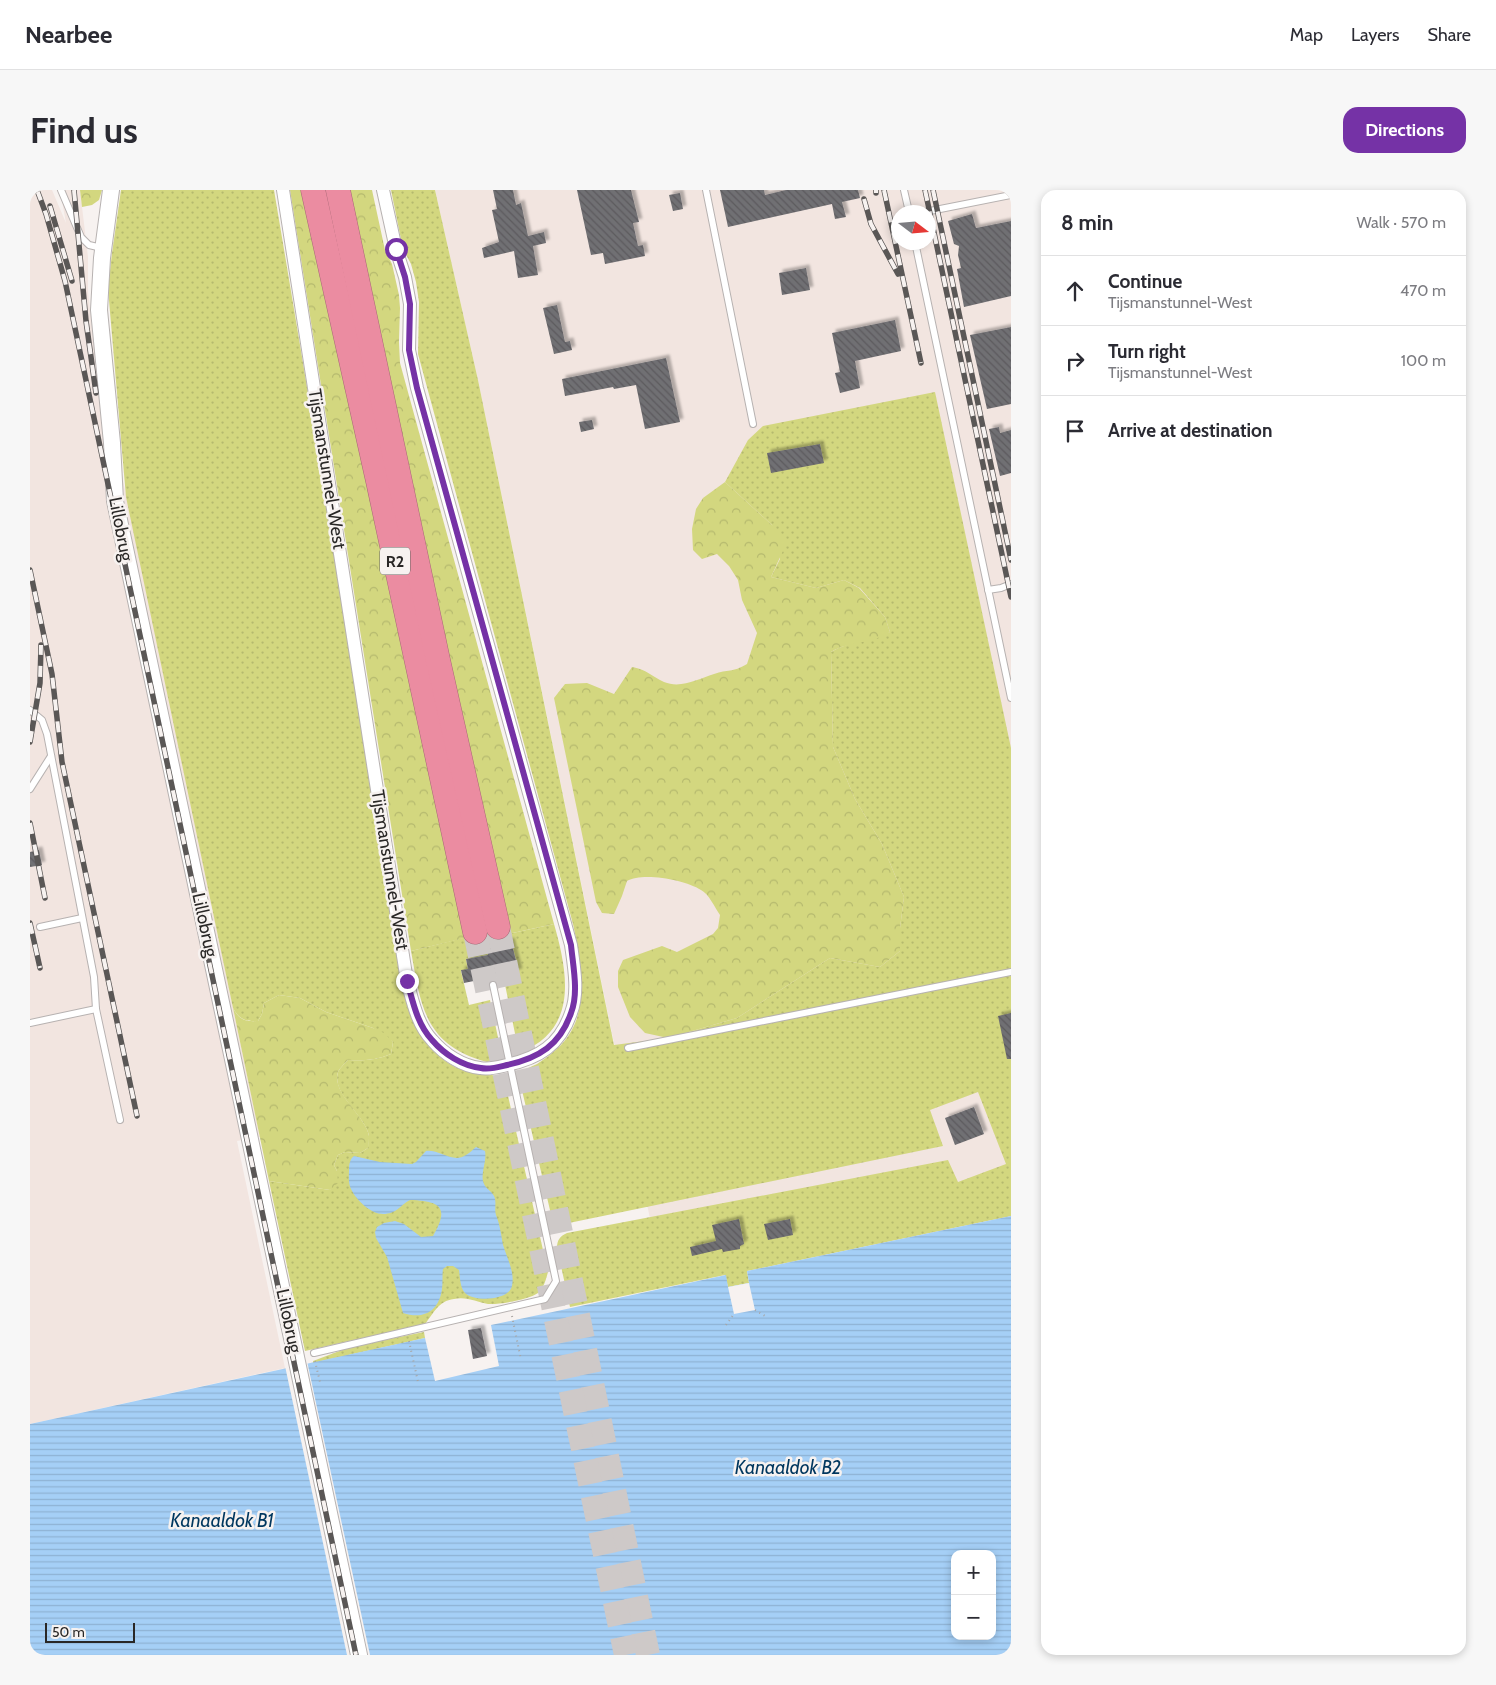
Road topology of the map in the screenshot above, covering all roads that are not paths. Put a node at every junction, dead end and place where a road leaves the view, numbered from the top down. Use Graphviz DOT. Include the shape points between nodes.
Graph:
graph roads {
  1 [pos="61,190"];
  2 [pos="112,190"];
  3 [pos="283,190"];
  4 [pos="313,190"];
  5 [pos="338,190"];
  6 [pos="383,190"];
  7 [pos="706,190"];
  8 [pos="904,190"];
  9 [pos="1011,194"];
  10 [pos="907,205"];
  11 [pos="936,210"];
  12 [pos="103,248"];
  13 [pos="917,250"];
  14 [pos="753,424"];
  15 [pos="1011,584"];
  16 [pos="988,590"];
  17 [pos="1011,698"];
  18 [pos="30,710"];
  19 [pos="51,756"];
  20 [pos="30,789"];
  21 [pos="82,918"];
  22 [pos="40,927"];
  23 [pos="498,927"];
  24 [pos="475,932"];
  25 [pos="1011,972"];
  26 [pos="493,985"];
  27 [pos="96,1009"];
  28 [pos="30,1023"];
  29 [pos="628,1048"];
  30 [pos="510,1064"];
  31 [pos="120,1120"];
  32 [pos="314,1353"];
  33 [pos="359,1655"];
  1 -- 12 [label="lane" via="81,237 89,245"];
  2 -- 12 [label="street, Lillobrug"];
  3 -- 30 [label="street, Tijsmanstunnel-West" via="407,981 415,1013 430,1039 455,1060 481,1069"];
  4 -- 24 [label="highway, R2"];
  5 -- 23 [label="highway, R2"];
  6 -- 30 [label="street, Tijsmanstunnel-West" via="410,304 409,350 417,388 571,945 576,981 572,1012 559,1037 542,1053"];
  7 -- 14 [label="lane"];
  8 -- 10 [label="lane"];
  9 -- 11 [label="lane"];
  12 -- 33 [label="street, Lillobrug" via="99,310 115,501"];
  13 -- 16 [label="lane"];
  15 -- 16 [label="lane"];
  16 -- 17 [label="lane"];
  18 -- 19 [label="lane" via="42,720"];
  19 -- 20 [label="lane"];
  19 -- 21 [label="lane"];
  21 -- 22 [label="lane"];
  21 -- 27 [label="lane" via="94,977"];
  25 -- 29 [label="lane"];
  26 -- 30 [label="lane"];
  27 -- 28 [label="lane"];
  27 -- 31 [label="lane"];
  30 -- 32 [label="lane" via="556,1281 545,1299"];
}
